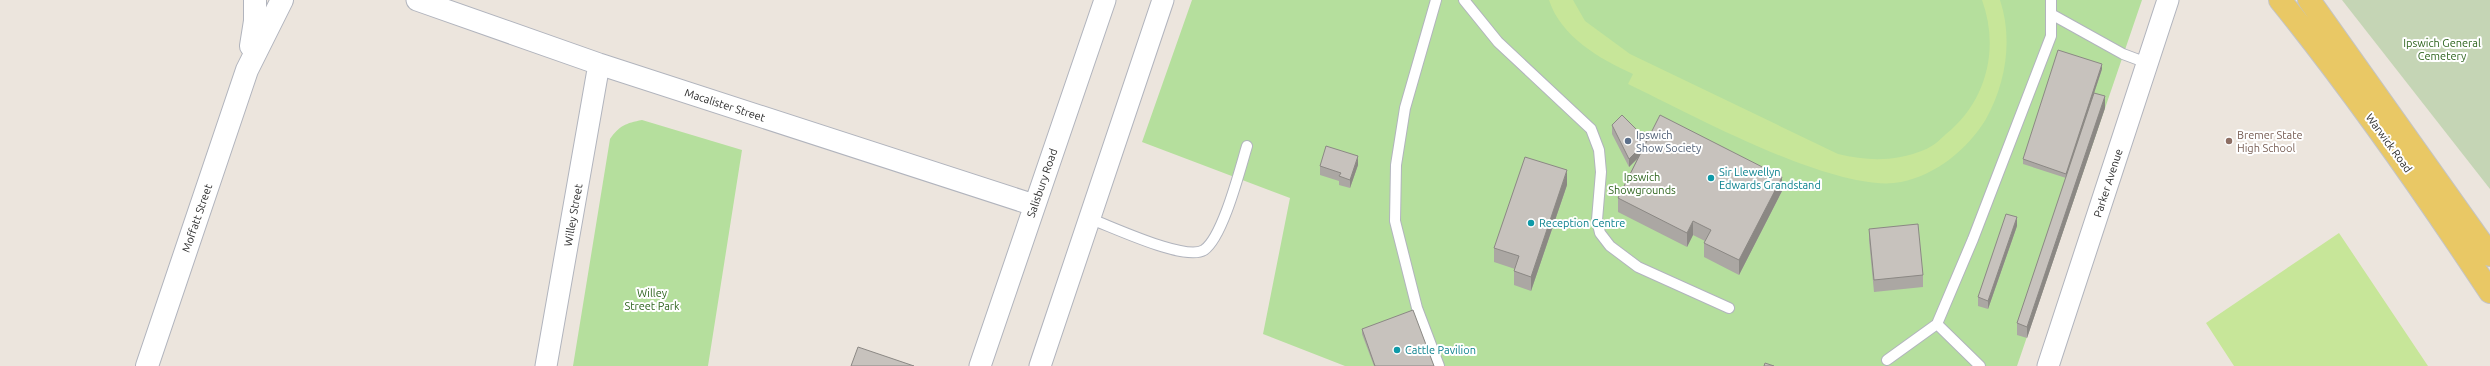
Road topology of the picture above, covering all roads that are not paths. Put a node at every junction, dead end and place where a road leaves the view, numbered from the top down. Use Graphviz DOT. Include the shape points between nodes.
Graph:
graph roads {
  1 [pos="255,0"];
  2 [pos="282,0"];
  3 [pos="416,0"];
  4 [pos="1105,0"];
  5 [pos="1163,0"];
  6 [pos="1436,0"];
  7 [pos="1464,0"];
  8 [pos="2051,0"];
  9 [pos="2168,0"];
  10 [pos="2280,0"];
  11 [pos="2309,0"];
  12 [pos="2051,14"];
  13 [pos="2147,63"];
  14 [pos="599,64"];
  15 [pos="247,70"];
  16 [pos="1247,146"];
  17 [pos="1034,205"];
  18 [pos="1088,218"];
  19 [pos="2490,255"];
  20 [pos="2490,292"];
  21 [pos="1729,308"];
  22 [pos="1937,324"];
  23 [pos="1887,360"];
  24 [pos="147,366"];
  25 [pos="546,366"];
  26 [pos="980,366"];
  27 [pos="1040,366"];
  28 [pos="1439,366"];
  29 [pos="1980,366"];
  30 [pos="2048,366"];
  1 -- 15 [label="main road, Moffatt Street" via="255,21"];
  2 -- 15 [label="main road, Moffatt Street"];
  3 -- 14 [label="street, Macalister Street"];
  4 -- 17 [label="street, Salisbury Road"];
  5 -- 18 [label="street"];
  6 -- 28 [label="lane" via="1405,108 1396,165 1395,221 1417,308"];
  7 -- 21 [label="lane" via="1498,42 1591,128 1599,150 1601,172 1597,220 1600,232 1610,246 1638,267"];
  8 -- 12 [label="lane"];
  9 -- 13 [label="street, Parker Avenue"];
  10 -- 20 [label="main road, Warwick Road" via="2323,53 2404,164"];
  11 -- 19 [label="main road, Warwick Road"];
  12 -- 13 [label="lane" via="2123,54"];
  12 -- 22 [label="lane" via="2051,36"];
  13 -- 30 [label="street, Parker Avenue"];
  14 -- 17 [label="street, Macalister Street"];
  14 -- 25 [label="street, Willey Street"];
  15 -- 24 [label="main road, Moffatt Street"];
  16 -- 18 [label="lane" via="1216,237 1204,250 1186,253 1168,249"];
  17 -- 26 [label="street, Salisbury Road"];
  18 -- 27 [label="street"];
  22 -- 23 [label="lane"];
  22 -- 29 [label="lane"];
}
